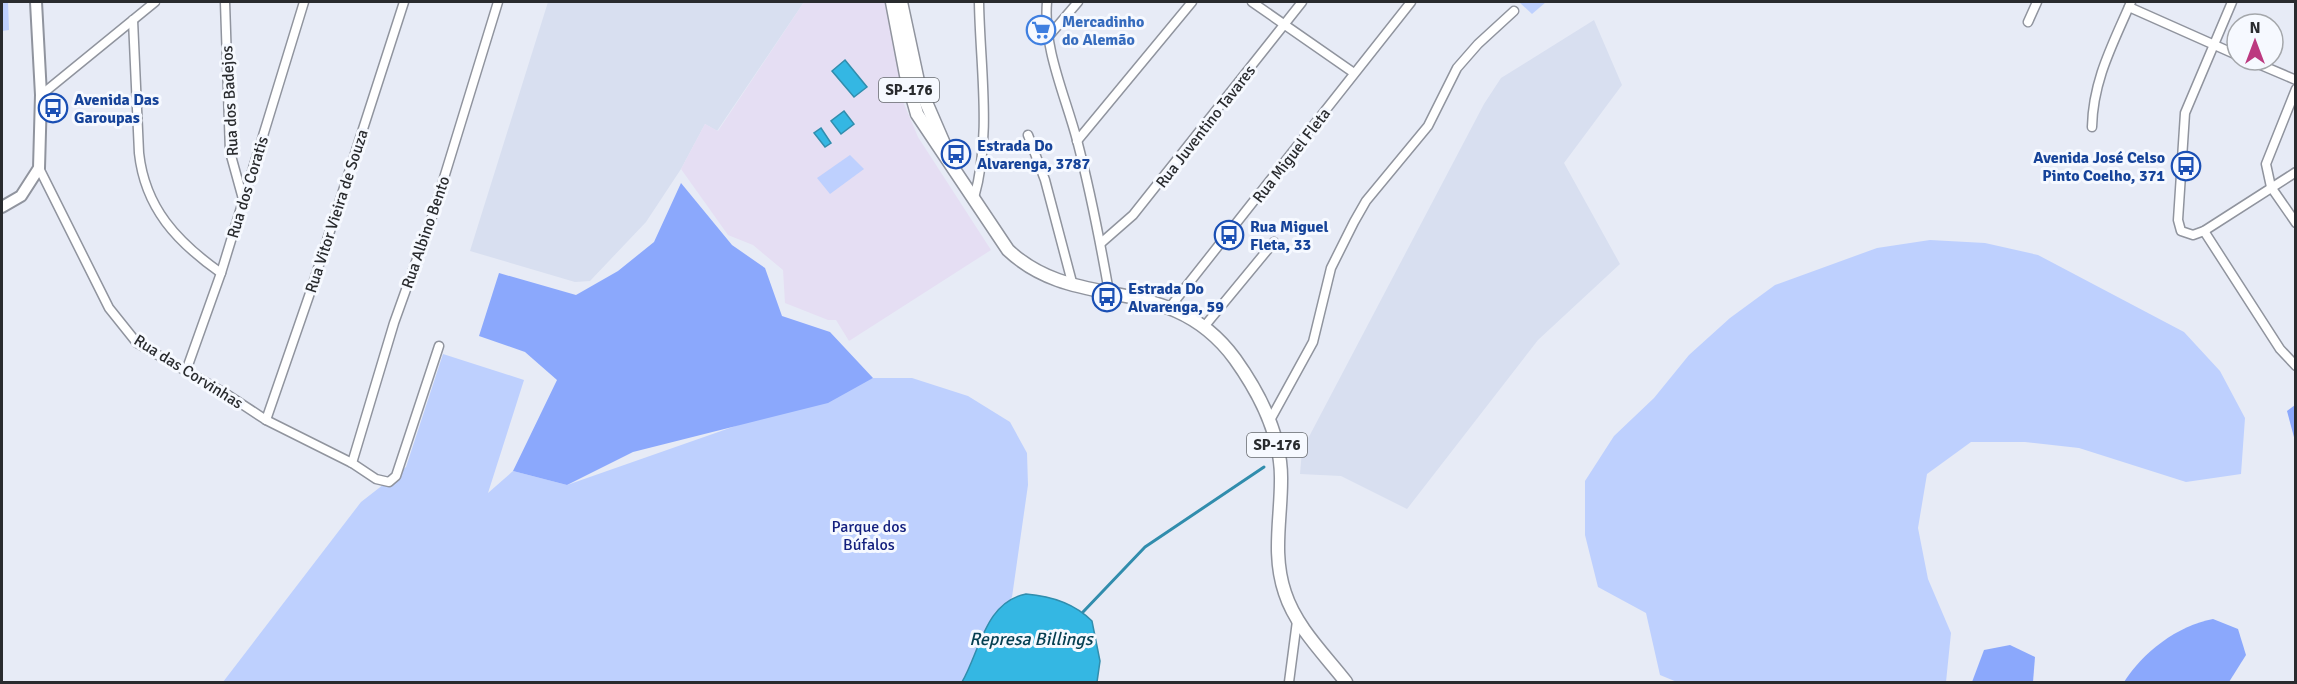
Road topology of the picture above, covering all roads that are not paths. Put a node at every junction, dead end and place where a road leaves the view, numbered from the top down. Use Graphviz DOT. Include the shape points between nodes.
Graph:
graph roads {
  1 [pos="36,2"];
  2 [pos="155,2"];
  3 [pos="225,2"];
  4 [pos="304,2"];
  5 [pos="404,2"];
  6 [pos="498,2"];
  7 [pos="892,2"];
  8 [pos="901,2"];
  9 [pos="979,2"];
  10 [pos="1047,2"];
  11 [pos="1078,2"];
  12 [pos="1192,2"];
  13 [pos="1252,2"];
  14 [pos="1302,2"];
  15 [pos="1411,2"];
  16 [pos="2037,2"];
  17 [pos="2232,2"];
  18 [pos="2130,4"];
  19 [pos="1514,11"];
  20 [pos="133,20"];
  21 [pos="2028,22"];
  22 [pos="1284,24"];
  23 [pos="1048,37"];
  24 [pos="2212,45"];
  25 [pos="2225,50"];
  26 [pos="2277,72"];
  27 [pos="1354,73"];
  28 [pos="2295,80"];
  29 [pos="2295,89"];
  30 [pos="41,95"];
  31 [pos="2092,127"];
  32 [pos="1028,135"];
  33 [pos="1077,141"];
  34 [pos="954,166"];
  35 [pos="39,168"];
  36 [pos="2295,171"];
  37 [pos="2271,187"];
  38 [pos="974,198"];
  39 [pos="243,199"];
  40 [pos="2,207"];
  41 [pos="2295,223"];
  42 [pos="2204,231"];
  43 [pos="1274,242"];
  44 [pos="1101,243"];
  45 [pos="221,273"];
  46 [pos="1073,286"];
  47 [pos="1109,292"];
  48 [pos="1170,307"];
  49 [pos="1203,328"];
  50 [pos="439,346"];
  51 [pos="2295,366"];
  52 [pos="186,371"];
  53 [pos="266,420"];
  54 [pos="1269,422"];
  55 [pos="352,463"];
  56 [pos="1297,621"];
  57 [pos="1289,682"];
  58 [pos="1346,682"];
  1 -- 30 [label="street"];
  2 -- 20 [label="street"];
  3 -- 39 [label="street, Rua dos Badejos" via="230,152"];
  4 -- 39 [label="street, Rua dos Coratis"];
  5 -- 53 [label="street, Rua Vitor Vieira de Souza"];
  6 -- 55 [label="street, Rua Albino Bento"];
  7 -- 34 [label="main road, SP-176" via="917,114 935,145"];
  8 -- 34 [label="main road, SP-176" via="919,86"];
  9 -- 38 [label="street" via="984,140"];
  10 -- 23 [label="street"];
  11 -- 23 [label="street"];
  12 -- 33 [label="street"];
  13 -- 22 [label="street"];
  14 -- 22 [label="street, Rua Juventino Tavares"];
  15 -- 27 [label="street, Rua Miguel Fleta"];
  16 -- 21 [label="street"];
  17 -- 24 [label="street"];
  18 -- 24 [label="street"];
  18 -- 31 [label="street" via="2094,91"];
  19 -- 54 [label="street" via="1457,68 1428,126 1366,201 1331,268 1312,342"];
  20 -- 30 [label="street"];
  20 -- 45 [label="street" via="141,175 150,200 178,238"];
  22 -- 27 [label="street"];
  22 -- 44 [label="street, Rua Juventino Tavares" via="1140,207"];
  23 -- 33 [label="street"];
  24 -- 25 [label="street"];
  24 -- 42 [label="street" via="2186,112 2178,220 2186,235"];
  26 -- 28 [label="street"];
  27 -- 48 [label="street, Rua Miguel Fleta"];
  29 -- 37 [label="street" via="2267,159"];
  30 -- 35 [label="street"];
  32 -- 46 [label="street" via="1045,180"];
  33 -- 44 [label="street"];
  34 -- 38 [label="main road, SP-176"];
  35 -- 40 [label="street" via="21,196"];
  35 -- 52 [label="street, Rua das Corvinhas" via="94,281 122,327 137,343"];
  36 -- 37 [label="street"];
  37 -- 41 [label="street"];
  37 -- 42 [label="street"];
  38 -- 46 [label="main road, SP-176" via="997,236 1019,261 1051,280"];
  39 -- 45 [label="street, Rua dos Coratis"];
  42 -- 51 [label="street"];
  43 -- 49 [label="street"];
  44 -- 47 [label="street"];
  45 -- 52 [label="street, Rua dos Coratis"];
  46 -- 47 [label="main road, SP-176"];
  47 -- 48 [label="main road, SP-176"];
  48 -- 49 [label="main road, SP-176"];
  49 -- 54 [label="main road, SP-176" via="1234,359"];
  50 -- 55 [label="street, Rua das Corvinhas" via="394,479 381,481"];
  52 -- 53 [label="street, Rua das Corvinhas"];
  53 -- 55 [label="street, Rua das Corvinhas"];
  54 -- 56 [label="main road, SP-176" via="1280,459 1278,562 1285,594"];
  56 -- 57 [label="street"];
  56 -- 58 [label="main road, SP-176"];
}
